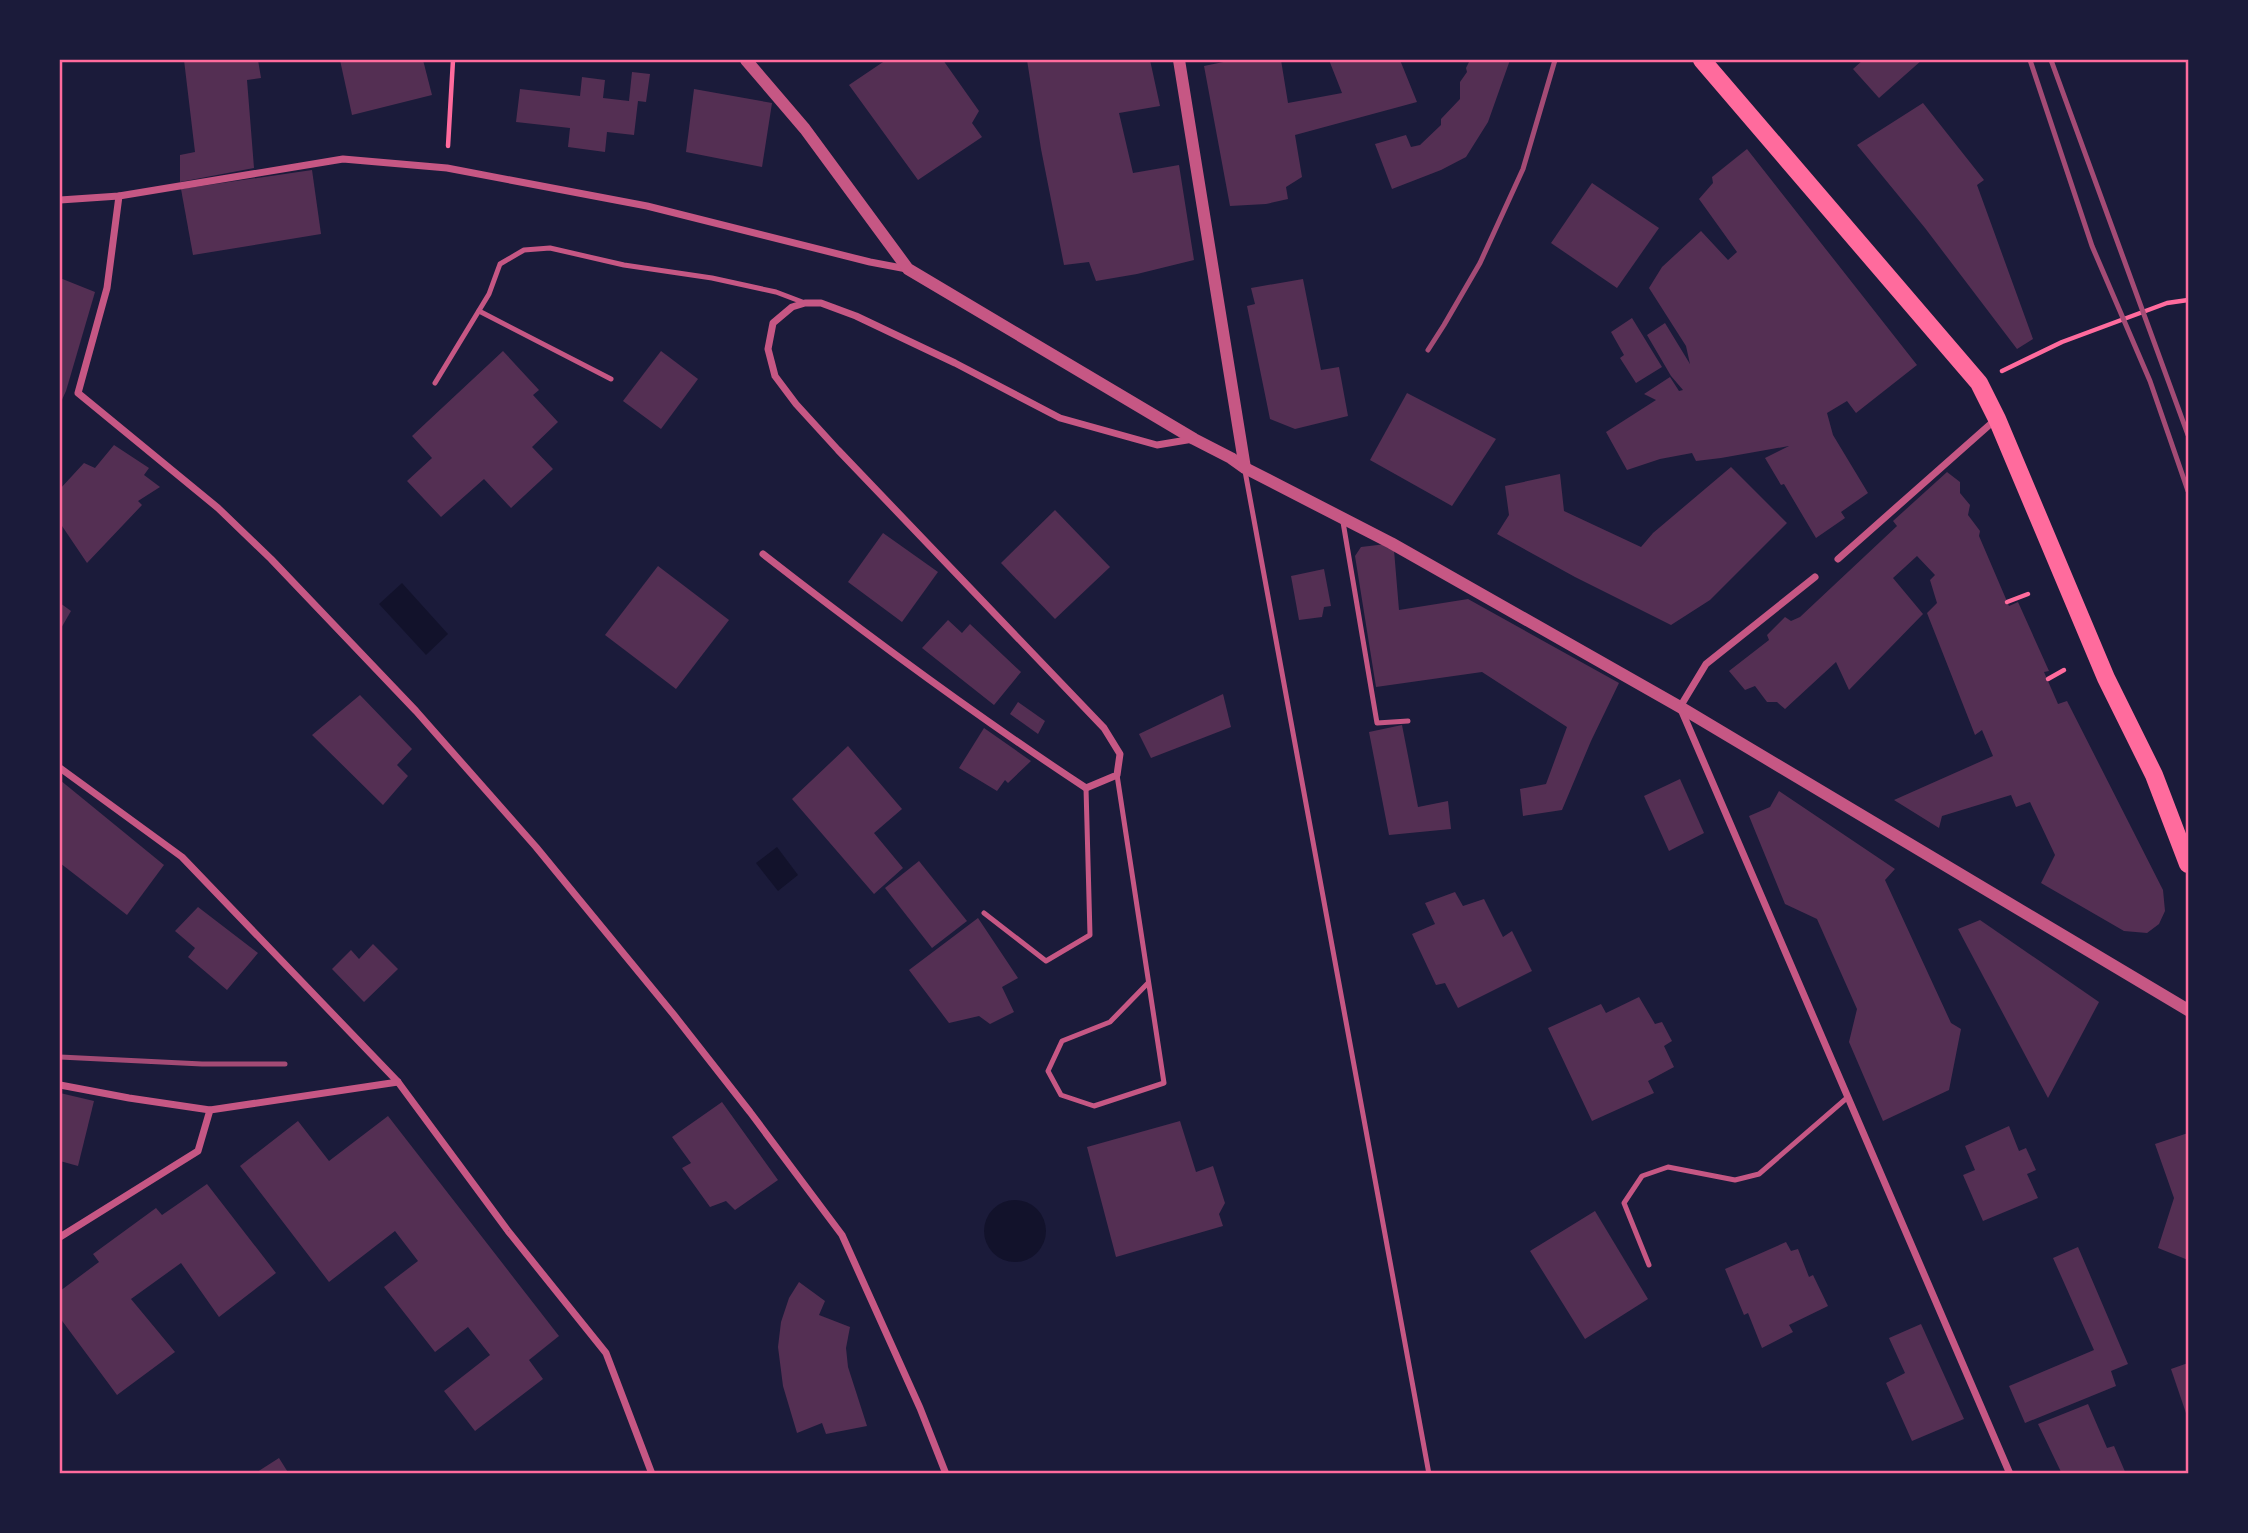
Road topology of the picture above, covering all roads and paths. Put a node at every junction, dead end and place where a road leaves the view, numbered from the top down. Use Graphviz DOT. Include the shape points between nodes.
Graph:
graph roads {
  1 [pos="453,60"];
  2 [pos="746,60"];
  3 [pos="1179,60"];
  4 [pos="1702,60"];
  5 [pos="447,168"];
  6 [pos="120,196"];
  7 [pos="60,200"];
  8 [pos="908,269"];
  9 [pos="2189,300"];
  10 [pos="806,303"];
  11 [pos="479,311"];
  12 [pos="2021,362"];
  13 [pos="611,379"];
  14 [pos="435,383"];
  15 [pos="1997,419"];
  16 [pos="1194,439"];
  17 [pos="1245,468"];
  18 [pos="1343,519"];
  19 [pos="763,554"];
  20 [pos="1838,559"];
  21 [pos="1815,577"];
  22 [pos="2028,594"];
  23 [pos="2007,602"];
  24 [pos="2064,670"];
  25 [pos="2048,680"];
  26 [pos="1680,708"];
  27 [pos="1408,722"];
  28 [pos="60,768"];
  29 [pos="1117,775"];
  30 [pos="1086,788"];
  31 [pos="2189,864"];
  32 [pos="984,913"];
  33 [pos="1148,983"];
  34 [pos="2189,1010"];
  35 [pos="398,1082"];
  36 [pos="60,1085"];
  37 [pos="1848,1097"];
  38 [pos="210,1110"];
  39 [pos="60,1237"];
  40 [pos="1649,1265"];
  41 [pos="652,1474"];
  42 [pos="946,1474"];
  43 [pos="1429,1474"];
  44 [pos="2010,1474"];
  1 -- 5 [label="path"];
  2 -- 8 [label="street" via="805,129"];
  3 -- 17 [label="street"];
  4 -- 15 [label="main road" via="1979,383"];
  5 -- 6 [label="street" via="343,159"];
  5 -- 8 [label="street" via="647,206"];
  6 -- 7 [label="street"];
  6 -- 42 [label="street" via="107,288 78,393 218,509 281,569 536,847 674,1015 842,1235"];
  8 -- 16 [label="street"];
  9 -- 12 [label="path" via="2167,303"];
  10 -- 11 [label="lane" via="712,278 550,248 524,250 500,264"];
  10 -- 16 [label="street" via="821,303 856,316 1060,418 1157,445"];
  10 -- 29 [label="street" via="792,307 773,323 768,349 775,376 838,450 1104,728 1120,754"];
  11 -- 13 [label="lane"];
  11 -- 14 [label="lane"];
  15 -- 20 [label="street"];
  15 -- 31 [label="main road"];
  16 -- 17 [label="street"];
  17 -- 18 [label="street"];
  17 -- 43 [label="lane"];
  18 -- 26 [label="street"];
  18 -- 27 [label="lane" via="1377,723"];
  19 -- 30 [label="street" via="853,624"];
  21 -- 26 [label="street" via="1706,664"];
  22 -- 23 [label="path"];
  24 -- 25 [label="path"];
  26 -- 34 [label="street"];
  26 -- 37 [label="street"];
  28 -- 35 [label="street" via="182,857"];
  29 -- 30 [label="street"];
  29 -- 33 [label="lane"];
  30 -- 32 [label="lane" via="1090,935 1046,961"];
  33 -- 33 [label="lane" via="1164,1083 1094,1106 1061,1095 1048,1071 1062,1041 1110,1022"];
  35 -- 38 [label="street"];
  35 -- 41 [label="street" via="606,1353"];
  36 -- 38 [label="street"];
  37 -- 40 [label="lane" via="1759,1174 1735,1180 1668,1167 1642,1176 1624,1203"];
  37 -- 44 [label="street"];
  38 -- 39 [label="street" via="198,1151"];
}
